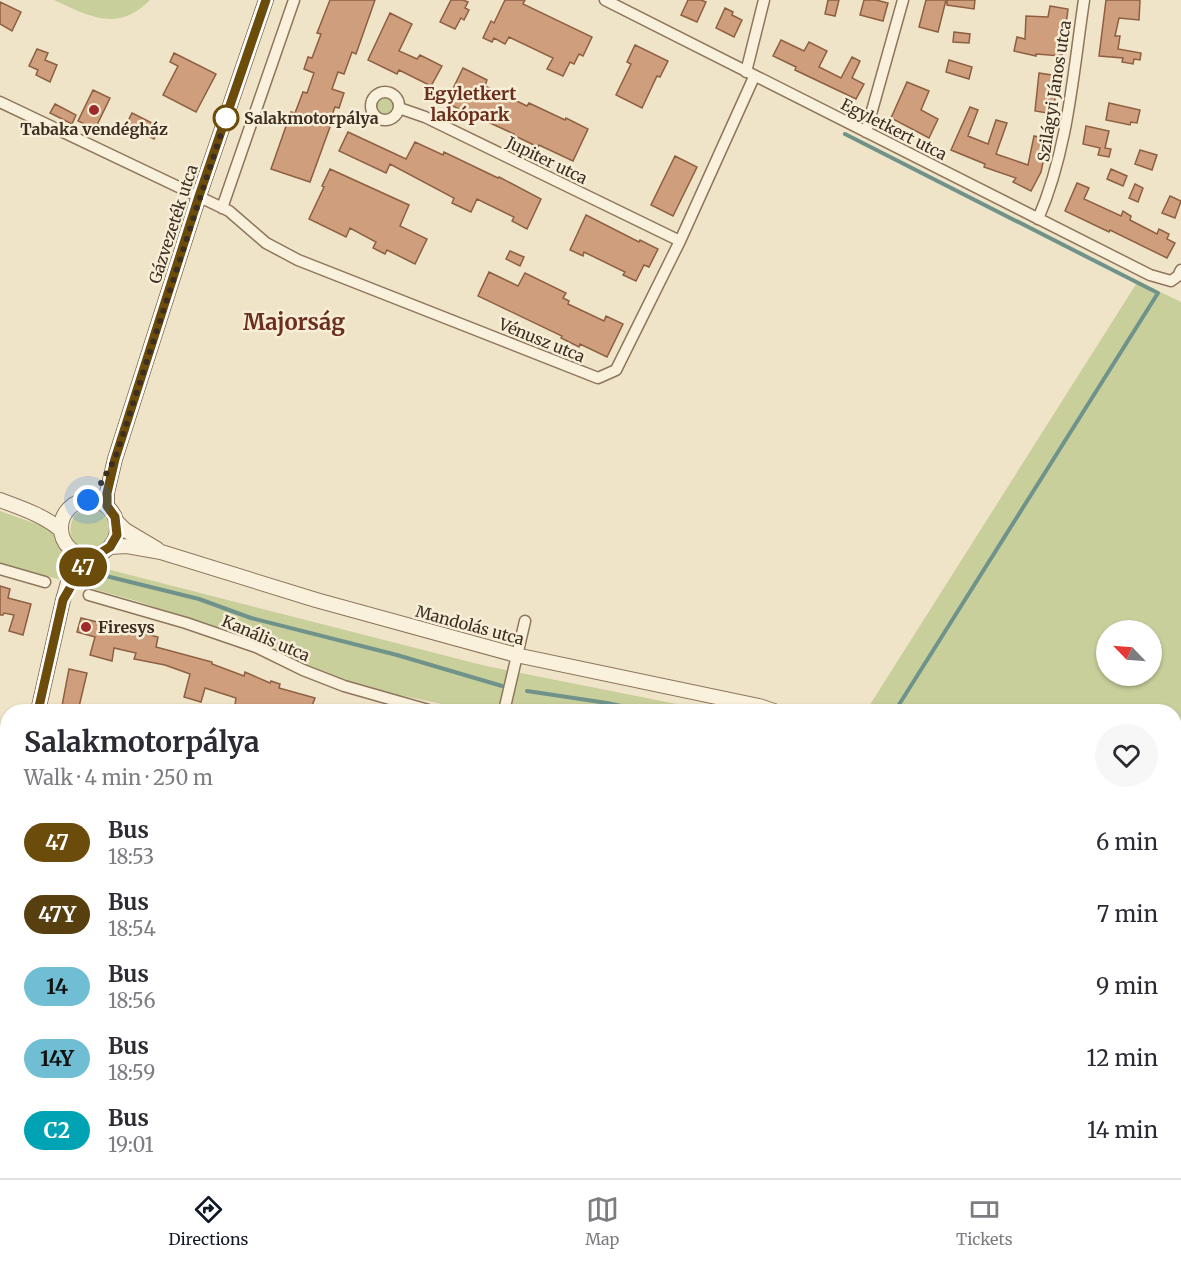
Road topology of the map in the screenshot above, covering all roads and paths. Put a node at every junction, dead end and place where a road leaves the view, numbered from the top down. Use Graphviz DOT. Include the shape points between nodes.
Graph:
graph roads {
  1 [pos="266,0"];
  2 [pos="294,0"];
  3 [pos="605,0"];
  4 [pos="764,0"];
  5 [pos="903,0"];
  6 [pos="1084,0"];
  7 [pos="750,74"];
  8 [pos="0,102"];
  9 [pos="399,108"];
  10 [pos="866,132"];
  11 [pos="199,196"];
  12 [pos="222,208"];
  13 [pos="1038,219"];
  14 [pos="680,241"];
  15 [pos="1181,270"];
  16 [pos="115,459"];
  17 [pos="0,500"];
  18 [pos="88,500"];
  19 [pos="107,506"];
  20 [pos="68,509"];
  21 [pos="28,510"];
  22 [pos="117,522"];
  23 [pos="61,530"];
  24 [pos="110,547"];
  25 [pos="161,552"];
  26 [pos="74,553"];
  27 [pos="95,556"];
  28 [pos="0,569"];
  29 [pos="45,582"];
  30 [pos="88,594"];
  31 [pos="63,600"];
  32 [pos="525,621"];
  33 [pos="516,655"];
  34 [pos="40,704"];
  35 [pos="407,704"];
  36 [pos="506,704"];
  37 [pos="749,704"];
  1 -- 11 [label="street, Gázvezeték utca"];
  2 -- 12 [label="street"];
  3 -- 7 [label="street, Egyletkert utca"];
  4 -- 7 [label="street, Vénusz utca"];
  5 -- 10 [label="street"];
  6 -- 13 [label="street, Szilágyi János utca" via="1064,137"];
  7 -- 10 [label="street, Egyletkert utca"];
  7 -- 14 [label="street, Vénusz utca"];
  8 -- 11 [label="street, Vénusz utca"];
  9 -- 14 [label="street, Jupiter utca"];
  10 -- 13 [label="street, Egyletkert utca"];
  11 -- 12 [label="street, Vénusz utca"];
  11 -- 16 [label="street, Gázvezeték utca"];
  12 -- 14 [label="street, Vénusz utca" via="266,243 298,260 598,378 616,370"];
  13 -- 15 [label="street, Egyletkert utca" via="1150,275 1171,281"];
  16 -- 18 [label="street, Gázvezeték utca"];
  16 -- 19 [label="street, Gázvezeték utca"];
  17 -- 21 [label="street"];
  18 -- 19 [label="street"];
  18 -- 20 [label="street"];
  19 -- 22 [label="street"];
  20 -- 21 [label="street"];
  20 -- 23 [label="street"];
  21 -- 23 [label="street"];
  22 -- 24 [label="street" via="117,535"];
  22 -- 25 [label="street, Mandolás utca"];
  23 -- 26 [label="street" via="67,547"];
  24 -- 25 [label="street, Mandolás utca"];
  24 -- 27 [label="street"];
  25 -- 33 [label="street, Mandolás utca"];
  26 -- 27 [label="street"];
  26 -- 31 [label="street"];
  27 -- 31 [label="street" via="82,567"];
  28 -- 29 [label="street"];
  30 -- 35 [label="street, Kanális utca" via="256,647 344,686"];
  31 -- 34 [label="street"];
  32 -- 33 [label="street"];
  33 -- 36 [label="street"];
  33 -- 37 [label="street, Mandolás utca"];
}
